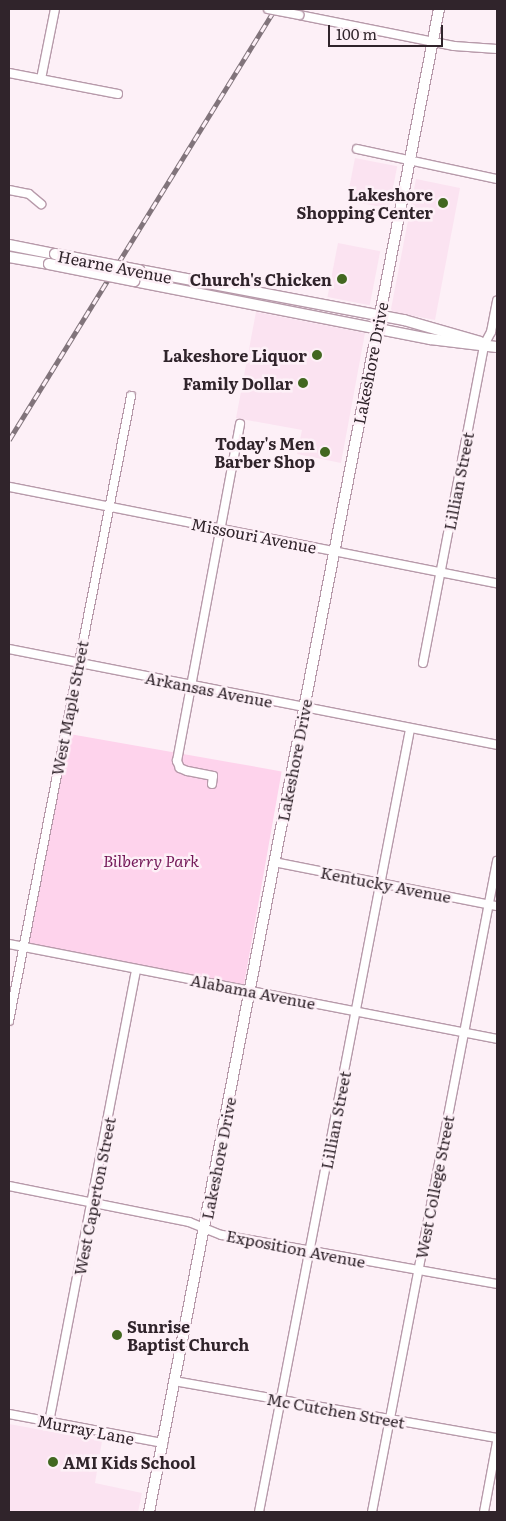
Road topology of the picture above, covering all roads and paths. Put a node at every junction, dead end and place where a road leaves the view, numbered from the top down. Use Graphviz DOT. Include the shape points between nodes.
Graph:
graph roads {
  1 [pos="55,9"];
  2 [pos="268,9"];
  3 [pos="439,9"];
  4 [pos="433,41"];
  5 [pos="497,49"];
  6 [pos="9,72"];
  7 [pos="41,79"];
  8 [pos="118,94"];
  9 [pos="357,149"];
  10 [pos="409,160"];
  11 [pos="497,179"];
  12 [pos="9,190"];
  13 [pos="41,204"];
  14 [pos="9,245"];
  15 [pos="9,257"];
  16 [pos="273,294"];
  17 [pos="497,301"];
  18 [pos="270,308"];
  19 [pos="379,315"];
  20 [pos="376,328"];
  21 [pos="484,344"];
  22 [pos="497,347"];
  23 [pos="131,396"];
  24 [pos="240,424"];
  25 [pos="10,488"];
  26 [pos="107,507"];
  27 [pos="221,529"];
  28 [pos="334,551"];
  29 [pos="440,572"];
  30 [pos="497,583"];
  31 [pos="9,650"];
  32 [pos="423,663"];
  33 [pos="77,664"];
  34 [pos="191,686"];
  35 [pos="304,708"];
  36 [pos="410,729"];
  37 [pos="497,745"];
  38 [pos="212,784"];
  39 [pos="497,861"];
  40 [pos="274,862"];
  41 [pos="381,883"];
  42 [pos="493,905"];
  43 [pos="9,944"];
  44 [pos="23,947"];
  45 [pos="136,969"];
  46 [pos="250,991"];
  47 [pos="356,1011"];
  48 [pos="9,1021"];
  49 [pos="464,1033"];
  50 [pos="497,1039"];
  51 [pos="9,1186"];
  52 [pos="93,1202"];
  53 [pos="204,1229"];
  54 [pos="310,1252"];
  55 [pos="418,1272"];
  56 [pos="497,1284"];
  57 [pos="174,1382"];
  58 [pos="281,1401"];
  59 [pos="9,1414"];
  60 [pos="389,1420"];
  61 [pos="49,1422"];
  62 [pos="497,1438"];
  63 [pos="497,1442"];
  64 [pos="163,1443"];
  65 [pos="149,1512"];
  66 [pos="259,1512"];
  67 [pos="372,1512"];
  68 [pos="484,1512"];
  1 -- 7 [label="street"];
  2 -- 4 [label="street, bridge"];
  3 -- 4 [label="main road, Lakeshore Drive"];
  4 -- 5 [label="street"];
  4 -- 10 [label="main road, Lakeshore Drive"];
  6 -- 7 [label="street"];
  7 -- 8 [label="street"];
  9 -- 10 [label="street"];
  10 -- 11 [label="street"];
  10 -- 19 [label="main road, Lakeshore Drive"];
  12 -- 13 [label="street" via="29,194"];
  14 -- 16 [label="main road, Hearne Avenue, bridge"];
  15 -- 18 [label="main road, Hearne Avenue, bridge"];
  16 -- 18 [label="main road"];
  16 -- 19 [label="main road, Hearne Avenue"];
  17 -- 21 [label="street, Lillian Street" via="491,332"];
  18 -- 20 [label="main road, Hearne Avenue"];
  19 -- 20 [label="main road, Lakeshore Drive"];
  19 -- 21 [label="main road, Hearne Avenue" via="460,334"];
  20 -- 21 [label="main road, Hearne Avenue" via="461,344"];
  20 -- 28 [label="main road, Lakeshore Drive"];
  21 -- 22 [label="main road, Hearne Avenue"];
  21 -- 29 [label="street, Lillian Street"];
  23 -- 26 [label="street, West Maple Street"];
  24 -- 27 [label="street"];
  25 -- 26 [label="street, Missouri Avenue"];
  26 -- 27 [label="street, Missouri Avenue"];
  26 -- 33 [label="street, West Maple Street"];
  27 -- 28 [label="street, Missouri Avenue"];
  27 -- 34 [label="street"];
  28 -- 29 [label="street, Missouri Avenue"];
  28 -- 35 [label="main road, Lakeshore Drive"];
  29 -- 30 [label="street, Missouri Avenue"];
  29 -- 32 [label="street, Lillian Street"];
  31 -- 33 [label="street, Arkansas Avenue"];
  33 -- 34 [label="street, Arkansas Avenue"];
  33 -- 44 [label="street, West Maple Street"];
  34 -- 35 [label="street, Arkansas Avenue"];
  34 -- 38 [label="street" via="177,761 180,768 213,776"];
  35 -- 36 [label="street, Arkansas Avenue"];
  35 -- 40 [label="main road, Lakeshore Drive"];
  36 -- 37 [label="street, Arkansas Avenue"];
  36 -- 41 [label="street, Lillian Street"];
  39 -- 42 [label="street, West College Street"];
  40 -- 41 [label="street, Kentucky Avenue"];
  40 -- 46 [label="main road, Lakeshore Drive"];
  41 -- 42 [label="street, Kentucky Avenue"];
  41 -- 47 [label="street, Lillian Street"];
  42 -- 49 [label="street, West College Street"];
  43 -- 44 [label="street, Alabama Avenue"];
  44 -- 45 [label="street, Alabama Avenue"];
  44 -- 48 [label="street, West Maple Street"];
  45 -- 46 [label="street, Alabama Avenue"];
  45 -- 52 [label="street, West Caperton Street"];
  46 -- 47 [label="street, Alabama Avenue"];
  46 -- 53 [label="main road, Lakeshore Drive"];
  47 -- 49 [label="street, Alabama Avenue"];
  47 -- 54 [label="street, Lillian Street"];
  49 -- 50 [label="street, Alabama Avenue"];
  49 -- 55 [label="street, West College Street"];
  51 -- 52 [label="street, Exposition Avenue"];
  52 -- 53 [label="street, Exposition Avenue" via="189,1222"];
  52 -- 61 [label="street, West Caperton Street"];
  53 -- 54 [label="street, Exposition Avenue"];
  53 -- 57 [label="main road, Lakeshore Drive"];
  54 -- 55 [label="street, Exposition Avenue"];
  54 -- 58 [label="street, Lillian Street"];
  55 -- 56 [label="street, Exposition Avenue"];
  55 -- 60 [label="street, West College Street"];
  57 -- 58 [label="street, Mc Cutchen Street"];
  57 -- 64 [label="main road, Lakeshore Drive"];
  58 -- 60 [label="street, Mc Cutchen Street"];
  58 -- 66 [label="street, Lillian Street"];
  59 -- 61 [label="street, Murray Lane"];
  60 -- 62 [label="street, Mc Cutchen Street"];
  60 -- 67 [label="street, West College Street"];
  61 -- 64 [label="street, Murray Lane"];
  63 -- 68 [label="street"];
  64 -- 65 [label="main road, Lakeshore Drive"];
}
